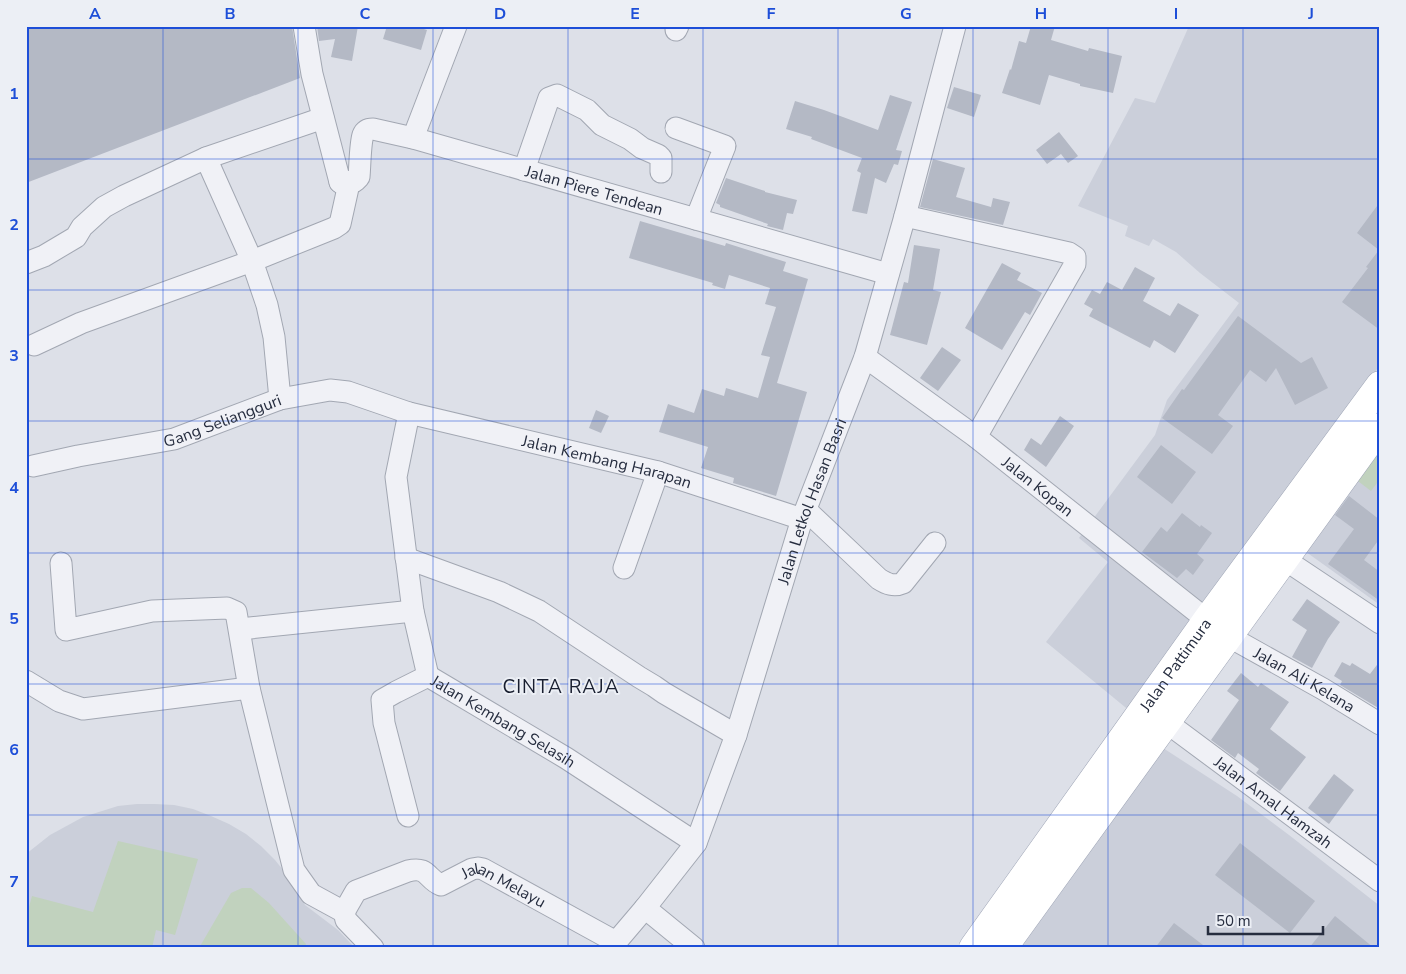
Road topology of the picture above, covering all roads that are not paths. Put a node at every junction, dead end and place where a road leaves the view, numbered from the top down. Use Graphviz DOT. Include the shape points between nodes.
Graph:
graph roads {
  1 [pos="304,26"];
  2 [pos="456,26"];
  3 [pos="955,26"];
  4 [pos="322,118"];
  5 [pos="676,128"];
  6 [pos="413,138"];
  7 [pos="206,158"];
  8 [pos="524,170"];
  9 [pos="661,172"];
  10 [pos="340,182"];
  11 [pos="905,216"];
  12 [pos="696,219"];
  13 [pos="252,261"];
  14 [pos="26,263"];
  15 [pos="888,274"];
  16 [pos="34,346"];
  17 [pos="865,357"];
  18 [pos="1380,385"];
  19 [pos="280,400"];
  20 [pos="409,412"];
  21 [pos="1380,427"];
  22 [pos="976,437"];
  23 [pos="33,466"];
  24 [pos="658,472"];
  25 [pos="804,514"];
  26 [pos="935,543"];
  27 [pos="406,558"];
  28 [pos="1284,559"];
  29 [pos="61,564"];
  30 [pos="624,568"];
  31 [pos="413,611"];
  32 [pos="1207,620"];
  33 [pos="1380,624"];
  34 [pos="240,629"];
  35 [pos="1228,636"];
  36 [pos="428,676"];
  37 [pos="27,682"];
  38 [pos="249,688"];
  39 [pos="1166,722"];
  40 [pos="1380,724"];
  41 [pos="736,734"];
  42 [pos="408,816"];
  43 [pos="696,843"];
  44 [pos="1380,881"];
  45 [pos="645,908"];
  46 [pos="344,912"];
  47 [pos="614,945"];
  48 [pos="373,948"];
  49 [pos="694,948"];
  50 [pos="973,948"];
  51 [pos="1003,948"];
  1 -- 4 [label="street"];
  2 -- 6 [label="street"];
  3 -- 11 [label="street, Jalan Letkol Hasan Basri"];
  4 -- 7 [label="street"];
  4 -- 10 [label="street"];
  5 -- 12 [label="street" via="725,146"];
  6 -- 8 [label="street, Jalan Piere Tendean"];
  6 -- 10 [label="street, Jalan Piere Tendean" via="370,129 363,137 359,177 355,181"];
  7 -- 13 [label="street"];
  7 -- 14 [label="street" via="104,207 76,237"];
  8 -- 9 [label="street" via="550,98 557,95 660,156"];
  8 -- 12 [label="street, Jalan Piere Tendean"];
  10 -- 13 [label="street" via="348,188 340,224"];
  11 -- 15 [label="street, Jalan Letkol Hasan Basri"];
  11 -- 22 [label="street" via="1069,253 1074,257 1075,264"];
  12 -- 15 [label="street, Jalan Piere Tendean"];
  13 -- 16 [label="street" via="81,324"];
  13 -- 19 [label="street" via="268,305"];
  15 -- 17 [label="street, Jalan Letkol Hasan Basri"];
  17 -- 22 [label="street, Jalan Kopan"];
  17 -- 25 [label="street, Jalan Letkol Hasan Basri"];
  18 -- 32 [label="main road, Jalan Pattimura"];
  19 -- 20 [label="street, Gang Seliangguri" via="330,390 348,392"];
  19 -- 23 [label="street, Gang Seliangguri" via="174,438"];
  20 -- 24 [label="street, Jalan Kembang Harapan"];
  20 -- 27 [label="street" via="396,477"];
  21 -- 28 [label="main road, Jalan Pattimura"];
  22 -- 32 [label="street, Jalan Kopan"];
  24 -- 25 [label="street, Jalan Kembang Harapan"];
  24 -- 30 [label="street"];
  25 -- 26 [label="street" via="887,584 897,586 903,582"];
  25 -- 41 [label="street, Jalan Letkol Hasan Basri"];
  27 -- 31 [label="street"];
  27 -- 41 [label="street" via="499,592 539,612 664,693"];
  28 -- 33 [label="street"];
  28 -- 35 [label="main road, Jalan Pattimura"];
  29 -- 34 [label="street" via="66,630 152,611 226,608 236,612"];
  31 -- 34 [label="street"];
  31 -- 36 [label="street"];
  32 -- 35 [label="street, Jalan Kopan"];
  32 -- 50 [label="main road, Jalan Pattimura"];
  34 -- 38 [label="street"];
  35 -- 39 [label="main road, Jalan Pattimura"];
  35 -- 40 [label="street, Jalan Ali Kelana"];
  36 -- 42 [label="street, Jalan Kembang Selasih" via="382,700 384,723"];
  36 -- 43 [label="street, Jalan Kembang Selasih" via="566,758"];
  37 -- 38 [label="street" via="83,709"];
  38 -- 46 [label="street" via="294,870 312,894"];
  39 -- 44 [label="street, Jalan Amal Hamzah"];
  39 -- 51 [label="main road, Jalan Pattimura"];
  41 -- 43 [label="street, Jalan Letkol Hasan Basri"];
  43 -- 45 [label="street, Jalan Letkol Hasan Basri"];
  45 -- 47 [label="street, Jalan Letkol Hasan Basri"];
  45 -- 49 [label="street"];
  46 -- 47 [label="street, Jalan Melayu" via="356,890 408,871 417,869 427,873 441,885 478,868"];
  46 -- 48 [label="street" via="346,920"];
}
